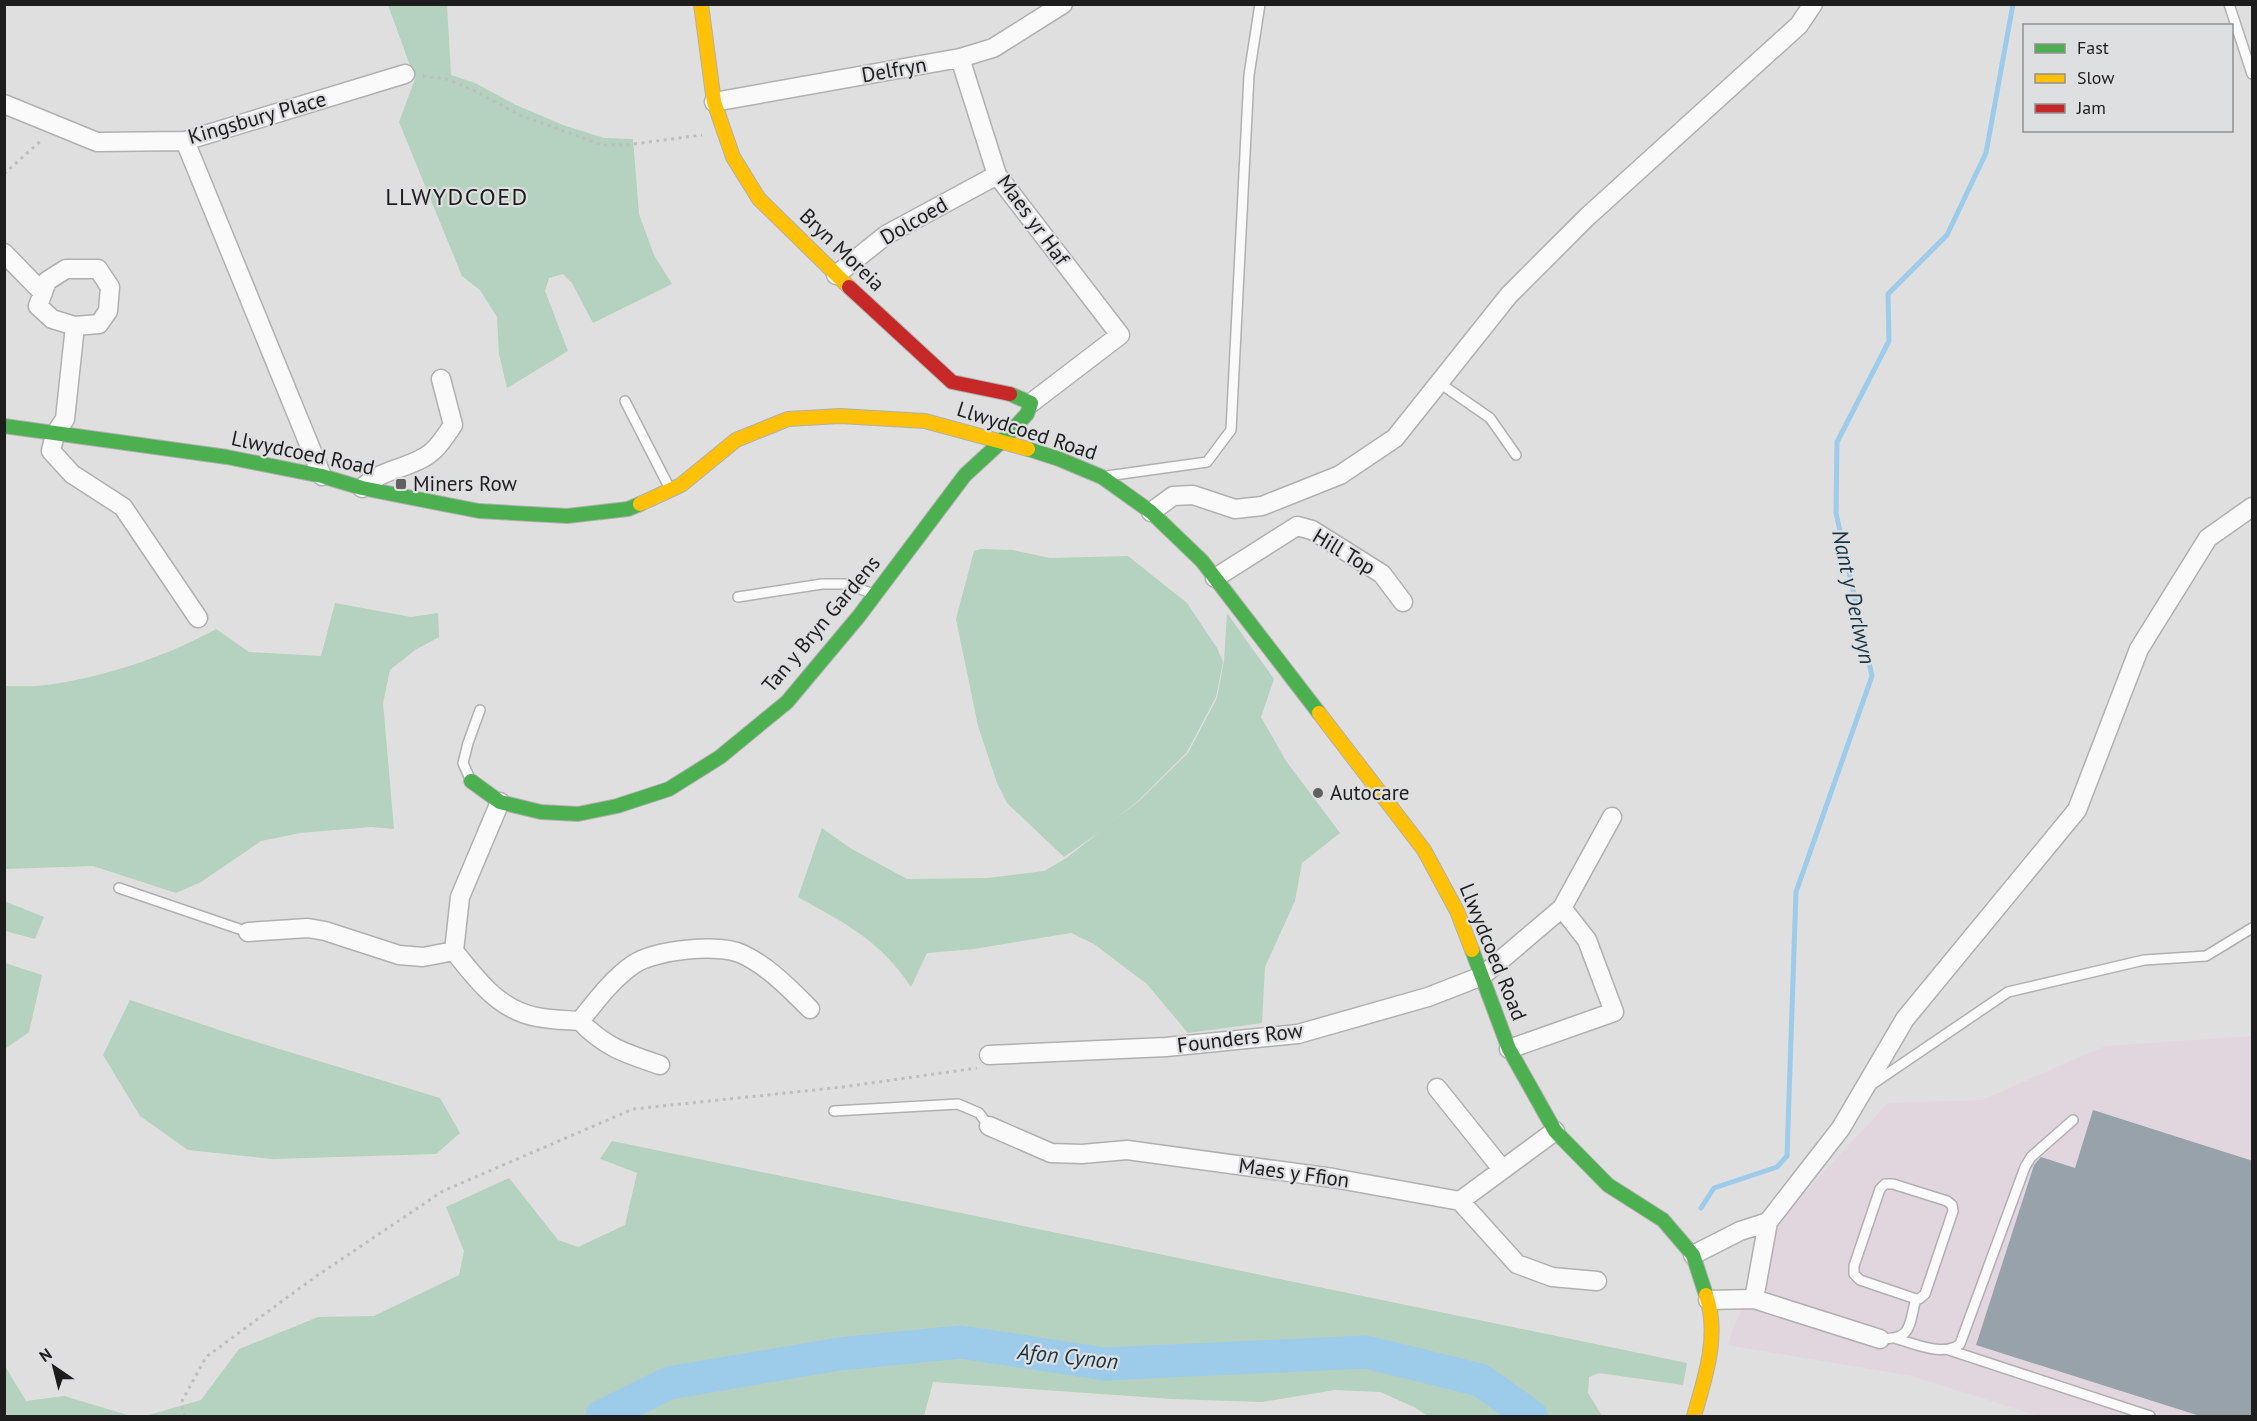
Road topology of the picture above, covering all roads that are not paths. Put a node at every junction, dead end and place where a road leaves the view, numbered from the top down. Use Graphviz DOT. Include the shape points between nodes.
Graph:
graph roads {
  1 [pos="701,4"];
  2 [pos="1063,4"];
  3 [pos="1260,4"];
  4 [pos="1814,4"];
  5 [pos="2229,4"];
  6 [pos="960,58"];
  7 [pos="405,74"];
  8 [pos="2253,74"];
  9 [pos="714,102"];
  10 [pos="4,104"];
  11 [pos="185,141"];
  12 [pos="997,175"];
  13 [pos="4,253"];
  14 [pos="836,275"];
  15 [pos="43,293"];
  16 [pos="75,326"];
  17 [pos="441,379"];
  18 [pos="1438,382"];
  19 [pos="625,401"];
  20 [pos="1031,402"];
  21 [pos="4,426"];
  22 [pos="55,434"];
  23 [pos="1002,441"];
  24 [pos="1516,455"];
  25 [pos="322,476"];
  26 [pos="1102,477"];
  27 [pos="362,488"];
  28 [pos="670,489"];
  29 [pos="2253,507"];
  30 [pos="1151,512"];
  31 [pos="1215,578"];
  32 [pos="875,595"];
  33 [pos="738,597"];
  34 [pos="1403,602"];
  35 [pos="198,618"];
  36 [pos="480,710"];
  37 [pos="471,781"];
  38 [pos="500,802"];
  39 [pos="1612,818"];
  40 [pos="119,888"];
  41 [pos="1562,908"];
  42 [pos="2253,928"];
  43 [pos="248,932"];
  44 [pos="454,951"];
  45 [pos="1482,975"];
  46 [pos="810,1008"];
  47 [pos="580,1021"];
  48 [pos="1509,1049"];
  49 [pos="989,1055"];
  50 [pos="660,1065"];
  51 [pos="1437,1088"];
  52 [pos="1864,1090"];
  53 [pos="834,1111"];
  54 [pos="2073,1120"];
  55 [pos="989,1126"];
  56 [pos="1555,1131"];
  57 [pos="1502,1169"];
  58 [pos="1460,1201"];
  59 [pos="1767,1222"];
  60 [pos="1693,1255"];
  61 [pos="1597,1281"];
  62 [pos="1754,1299"];
  63 [pos="1916,1299"];
  64 [pos="1708,1300"];
  65 [pos="1888,1339"];
  66 [pos="1949,1350"];
  67 [pos="1694,1416"];
  68 [pos="2150,1416"];
  1 -- 9 [label="main road, Bryn Moreia"];
  2 -- 6 [label="street, Delfryn" via="993,48"];
  3 -- 26 [label="lane" via="1249,75 1231,430 1207,462"];
  4 -- 18 [label="street" via="1799,25 1587,217 1509,295"];
  5 -- 8 [label="lane"];
  6 -- 9 [label="street, Delfryn"];
  6 -- 12 [label="street, Maes yr Haf"];
  7 -- 11 [label="street, Kingsbury Place"];
  9 -- 14 [label="main road, Bryn Moreia" via="733,157 759,199"];
  10 -- 11 [label="street, Kingsbury Place" via="97,142"];
  11 -- 25 [label="street"];
  12 -- 14 [label="street, Dolcoed" via="886,235"];
  12 -- 20 [label="street, Maes yr Haf" via="1120,335"];
  13 -- 15 [label="street"];
  14 -- 20 [label="main road, Bryn Moreia" via="952,382"];
  15 -- 16 [label="street" via="39,306 52,319"];
  15 -- 16 [label="street" via="47,281 66,269 98,269 110,286 108,311 99,324"];
  16 -- 22 [label="street" via="65,419"];
  17 -- 27 [label="street" via="453,425 439,446 422,459 375,476"];
  18 -- 24 [label="lane" via="1490,418"];
  18 -- 30 [label="street" via="1395,438 1340,475 1262,506 1235,509 1193,495 1173,496"];
  19 -- 28 [label="lane"];
  20 -- 23 [label="main road" via="1027,414"];
  21 -- 22 [label="main road, Llwydcoed Road"];
  22 -- 25 [label="main road, Llwydcoed Road" via="227,457"];
  22 -- 35 [label="street" via="51,451 72,474 123,507"];
  23 -- 26 [label="main road, Llwydcoed Road"];
  23 -- 28 [label="main road, Llwydcoed Road" via="925,421 840,416 788,419 736,440 681,485"];
  23 -- 32 [label="main road, Tan y Bryn Gardens" via="965,475"];
  25 -- 27 [label="main road, Llwydcoed Road"];
  26 -- 30 [label="main road, Llwydcoed Road"];
  27 -- 28 [label="main road, Llwydcoed Road" via="479,511 567,516 628,509"];
  29 -- 52 [label="street" via="2208,538 2139,649 2077,810 1905,1019"];
  30 -- 31 [label="main road, Llwydcoed Road"];
  31 -- 34 [label="street, Hill Top" via="1298,526 1312,530 1382,574"];
  31 -- 45 [label="main road, Llwydcoed Road" via="1424,850 1457,911"];
  32 -- 33 [label="lane" via="848,584 822,584"];
  32 -- 38 [label="main road, Tan y Bryn Gardens" via="787,702 720,758 669,789 578,814 541,812"];
  36 -- 37 [label="lane" via="463,763"];
  37 -- 38 [label="main road, Tan y Bryn Gardens"];
  38 -- 44 [label="street" via="460,897"];
  39 -- 41 [label="street"];
  40 -- 43 [label="lane"];
  41 -- 45 [label="street, Founders Row"];
  41 -- 48 [label="street" via="1587,940 1614,1012"];
  42 -- 52 [label="lane" via="2206,956 2144,960 2008,992"];
  43 -- 44 [label="street" via="308,928 399,956 423,957"];
  44 -- 47 [label="street" via="500,1002 536,1017"];
  45 -- 48 [label="main road, Llwydcoed Road"];
  45 -- 49 [label="street, Founders Row" via="1428,997 1298,1034 1166,1047"];
  46 -- 47 [label="street" via="781,981 741,953 714,947 659,955 635,963 613,981"];
  47 -- 50 [label="street" via="593,1036 612,1048"];
  48 -- 56 [label="main road, Llwydcoed Road"];
  51 -- 57 [label="street"];
  52 -- 59 [label="street" via="1841,1128"];
  53 -- 55 [label="lane" via="958,1104 980,1113"];
  54 -- 66 [label="lane" via="2025,1167 1960,1344"];
  55 -- 58 [label="street, Maes y Ffion" via="1051,1153 1127,1149 1333,1178"];
  56 -- 57 [label="street"];
  56 -- 60 [label="main road, Llwydcoed Road" via="1608,1185 1663,1220"];
  57 -- 58 [label="street"];
  58 -- 61 [label="street" via="1517,1264 1552,1277"];
  59 -- 60 [label="street"];
  59 -- 62 [label="street"];
  60 -- 64 [label="main road, Llwydcoed Road"];
  62 -- 64 [label="street"];
  62 -- 65 [label="street"];
  63 -- 63 [label="lane" via="1860,1280 1854,1274 1880,1189 1885,1184 1952,1205 1925,1294"];
  63 -- 65 [label="lane" via="1905,1335"];
  64 -- 67 [label="main road, Llwydcoed Road" via="1712,1326 1707,1371"];
  65 -- 66 [label="lane"];
  66 -- 68 [label="lane"];
}
